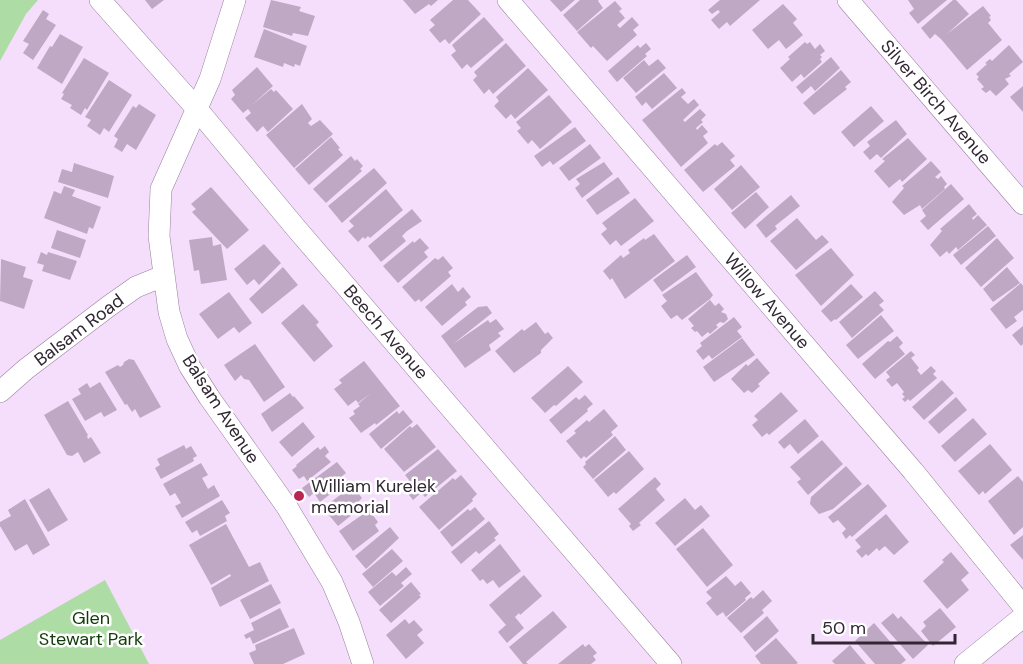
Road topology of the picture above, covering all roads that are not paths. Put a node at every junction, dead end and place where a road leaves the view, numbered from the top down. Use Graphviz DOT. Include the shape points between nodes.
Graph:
graph roads {
  1 [pos="100,0"];
  2 [pos="235,0"];
  3 [pos="508,0"];
  4 [pos="848,0"];
  5 [pos="197,110"];
  6 [pos="1023,204"];
  7 [pos="163,276"];
  8 [pos="0,392"];
  9 [pos="1023,606"];
  10 [pos="1023,617"];
  11 [pos="363,664"];
  12 [pos="671,664"];
  13 [pos="965,664"];
  1 -- 5 [label="street, Beech Avenue"];
  2 -- 5 [label="street, Balsam Avenue"];
  3 -- 9 [label="street, Willow Avenue" via="913,471"];
  4 -- 6 [label="street, Silver Birch Avenue"];
  5 -- 7 [label="street, Balsam Avenue" via="161,189 159,236"];
  5 -- 12 [label="street, Beech Avenue"];
  7 -- 8 [label="street, Balsam Road" via="136,287 109,306"];
  7 -- 11 [label="street, Balsam Avenue" via="177,339 190,367 311,545 332,582"];
  10 -- 13 [label="street"];
}
